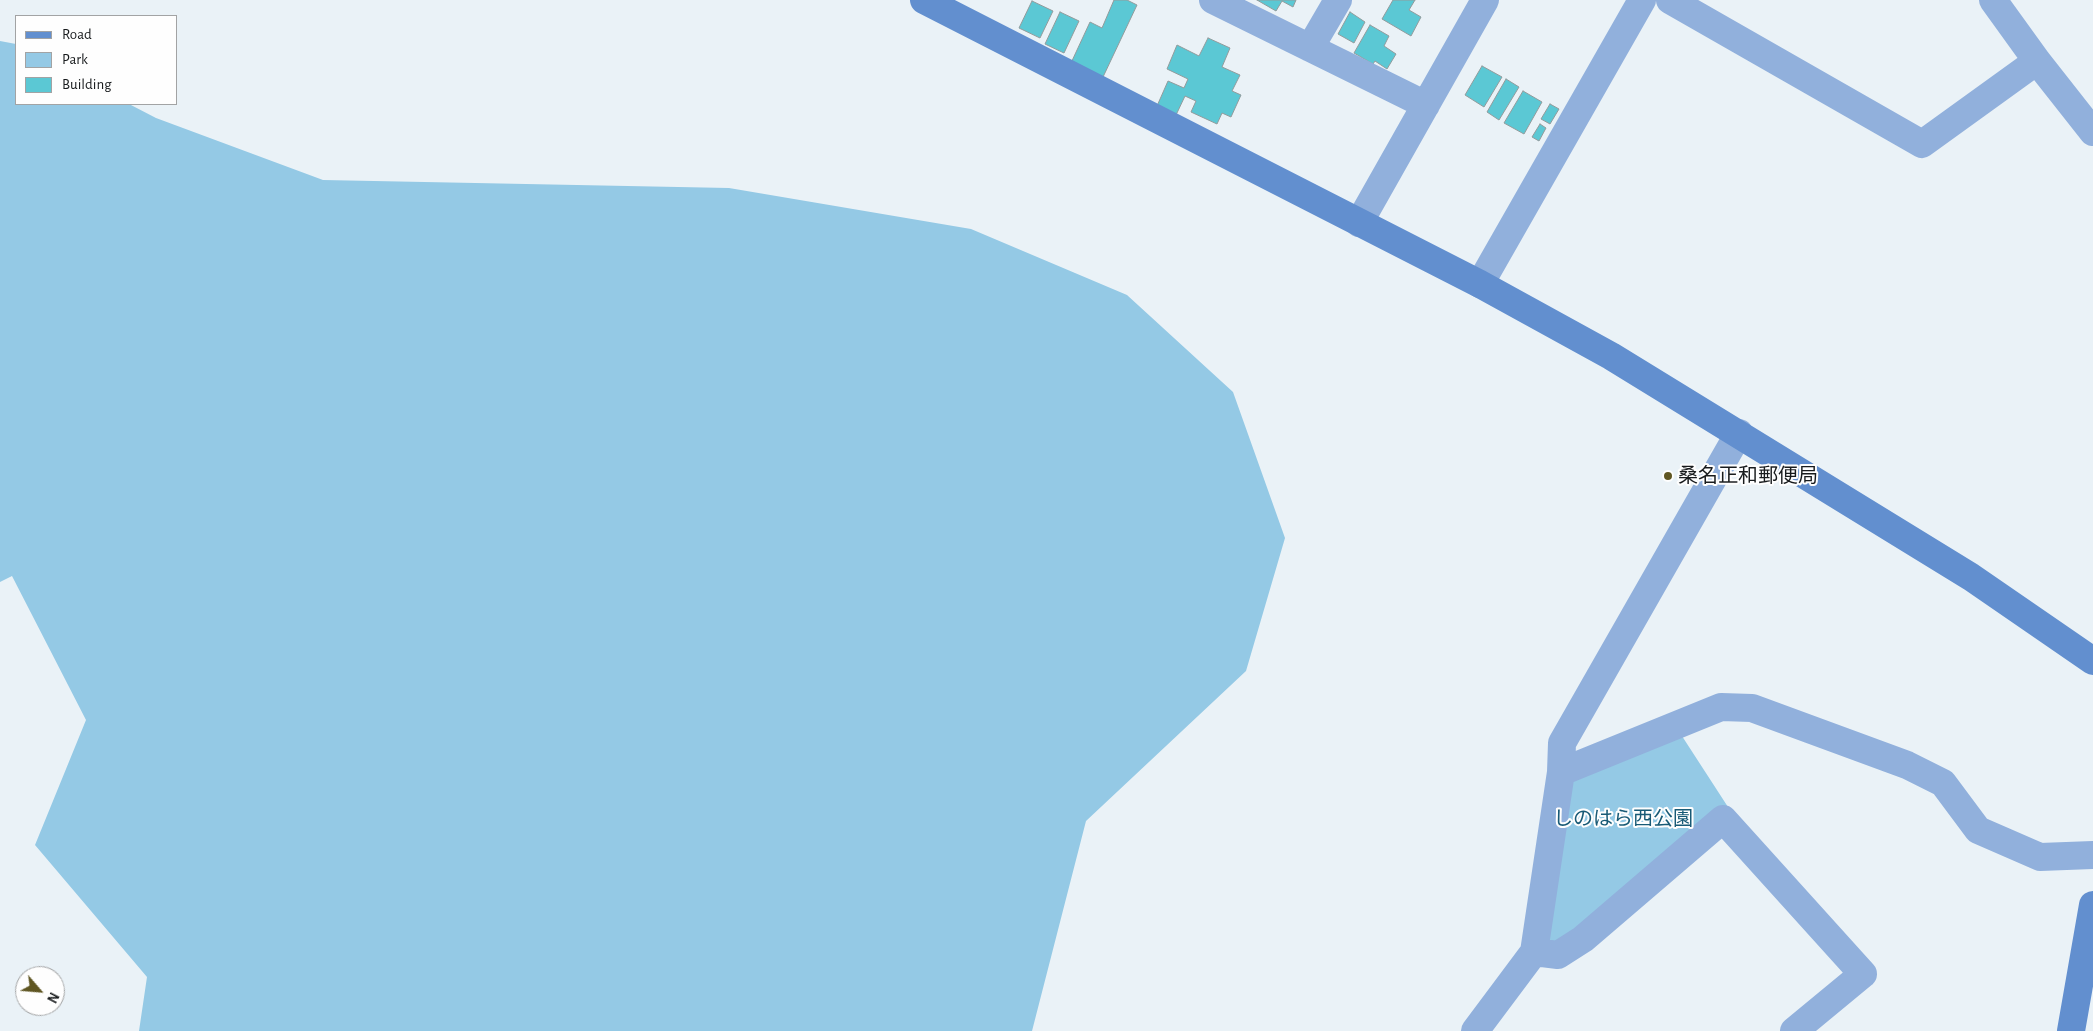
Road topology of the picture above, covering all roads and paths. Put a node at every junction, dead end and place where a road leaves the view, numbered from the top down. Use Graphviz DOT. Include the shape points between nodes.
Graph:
graph roads {
  1 [pos="924,0"];
  2 [pos="1214,0"];
  3 [pos="1338,0"];
  4 [pos="1485,0"];
  5 [pos="1642,0"];
  6 [pos="1670,0"];
  7 [pos="1993,0"];
  8 [pos="1310,48"];
  9 [pos="2037,62"];
  10 [pos="1426,105"];
  11 [pos="2093,132"];
  12 [pos="1359,224"];
  13 [pos="1480,284"];
  14 [pos="1739,433"];
  15 [pos="2093,661"];
  16 [pos="1561,772"];
  17 [pos="2093,855"];
  18 [pos="2093,905"];
  19 [pos="1534,952"];
  20 [pos="1476,1031"];
  21 [pos="1794,1031"];
  22 [pos="2070,1031"];
  1 -- 12 [label="street"];
  2 -- 8 [label="street"];
  3 -- 8 [label="street"];
  4 -- 10 [label="street"];
  5 -- 13 [label="street"];
  6 -- 9 [label="street" via="1922,144"];
  7 -- 9 [label="street"];
  8 -- 10 [label="street"];
  9 -- 11 [label="street"];
  10 -- 12 [label="street"];
  12 -- 13 [label="street"];
  13 -- 14 [label="street" via="1612,356"];
  14 -- 15 [label="street" via="1971,577"];
  14 -- 16 [label="street" via="1562,743"];
  16 -- 17 [label="street" via="1721,707 1752,708 1907,765 1943,783 1978,830 2040,857"];
  16 -- 19 [label="street"];
  18 -- 22 [label="street"];
  19 -- 20 [label="street"];
  19 -- 21 [label="street" via="1558,955 1583,939 1723,819 1863,974"];
}
